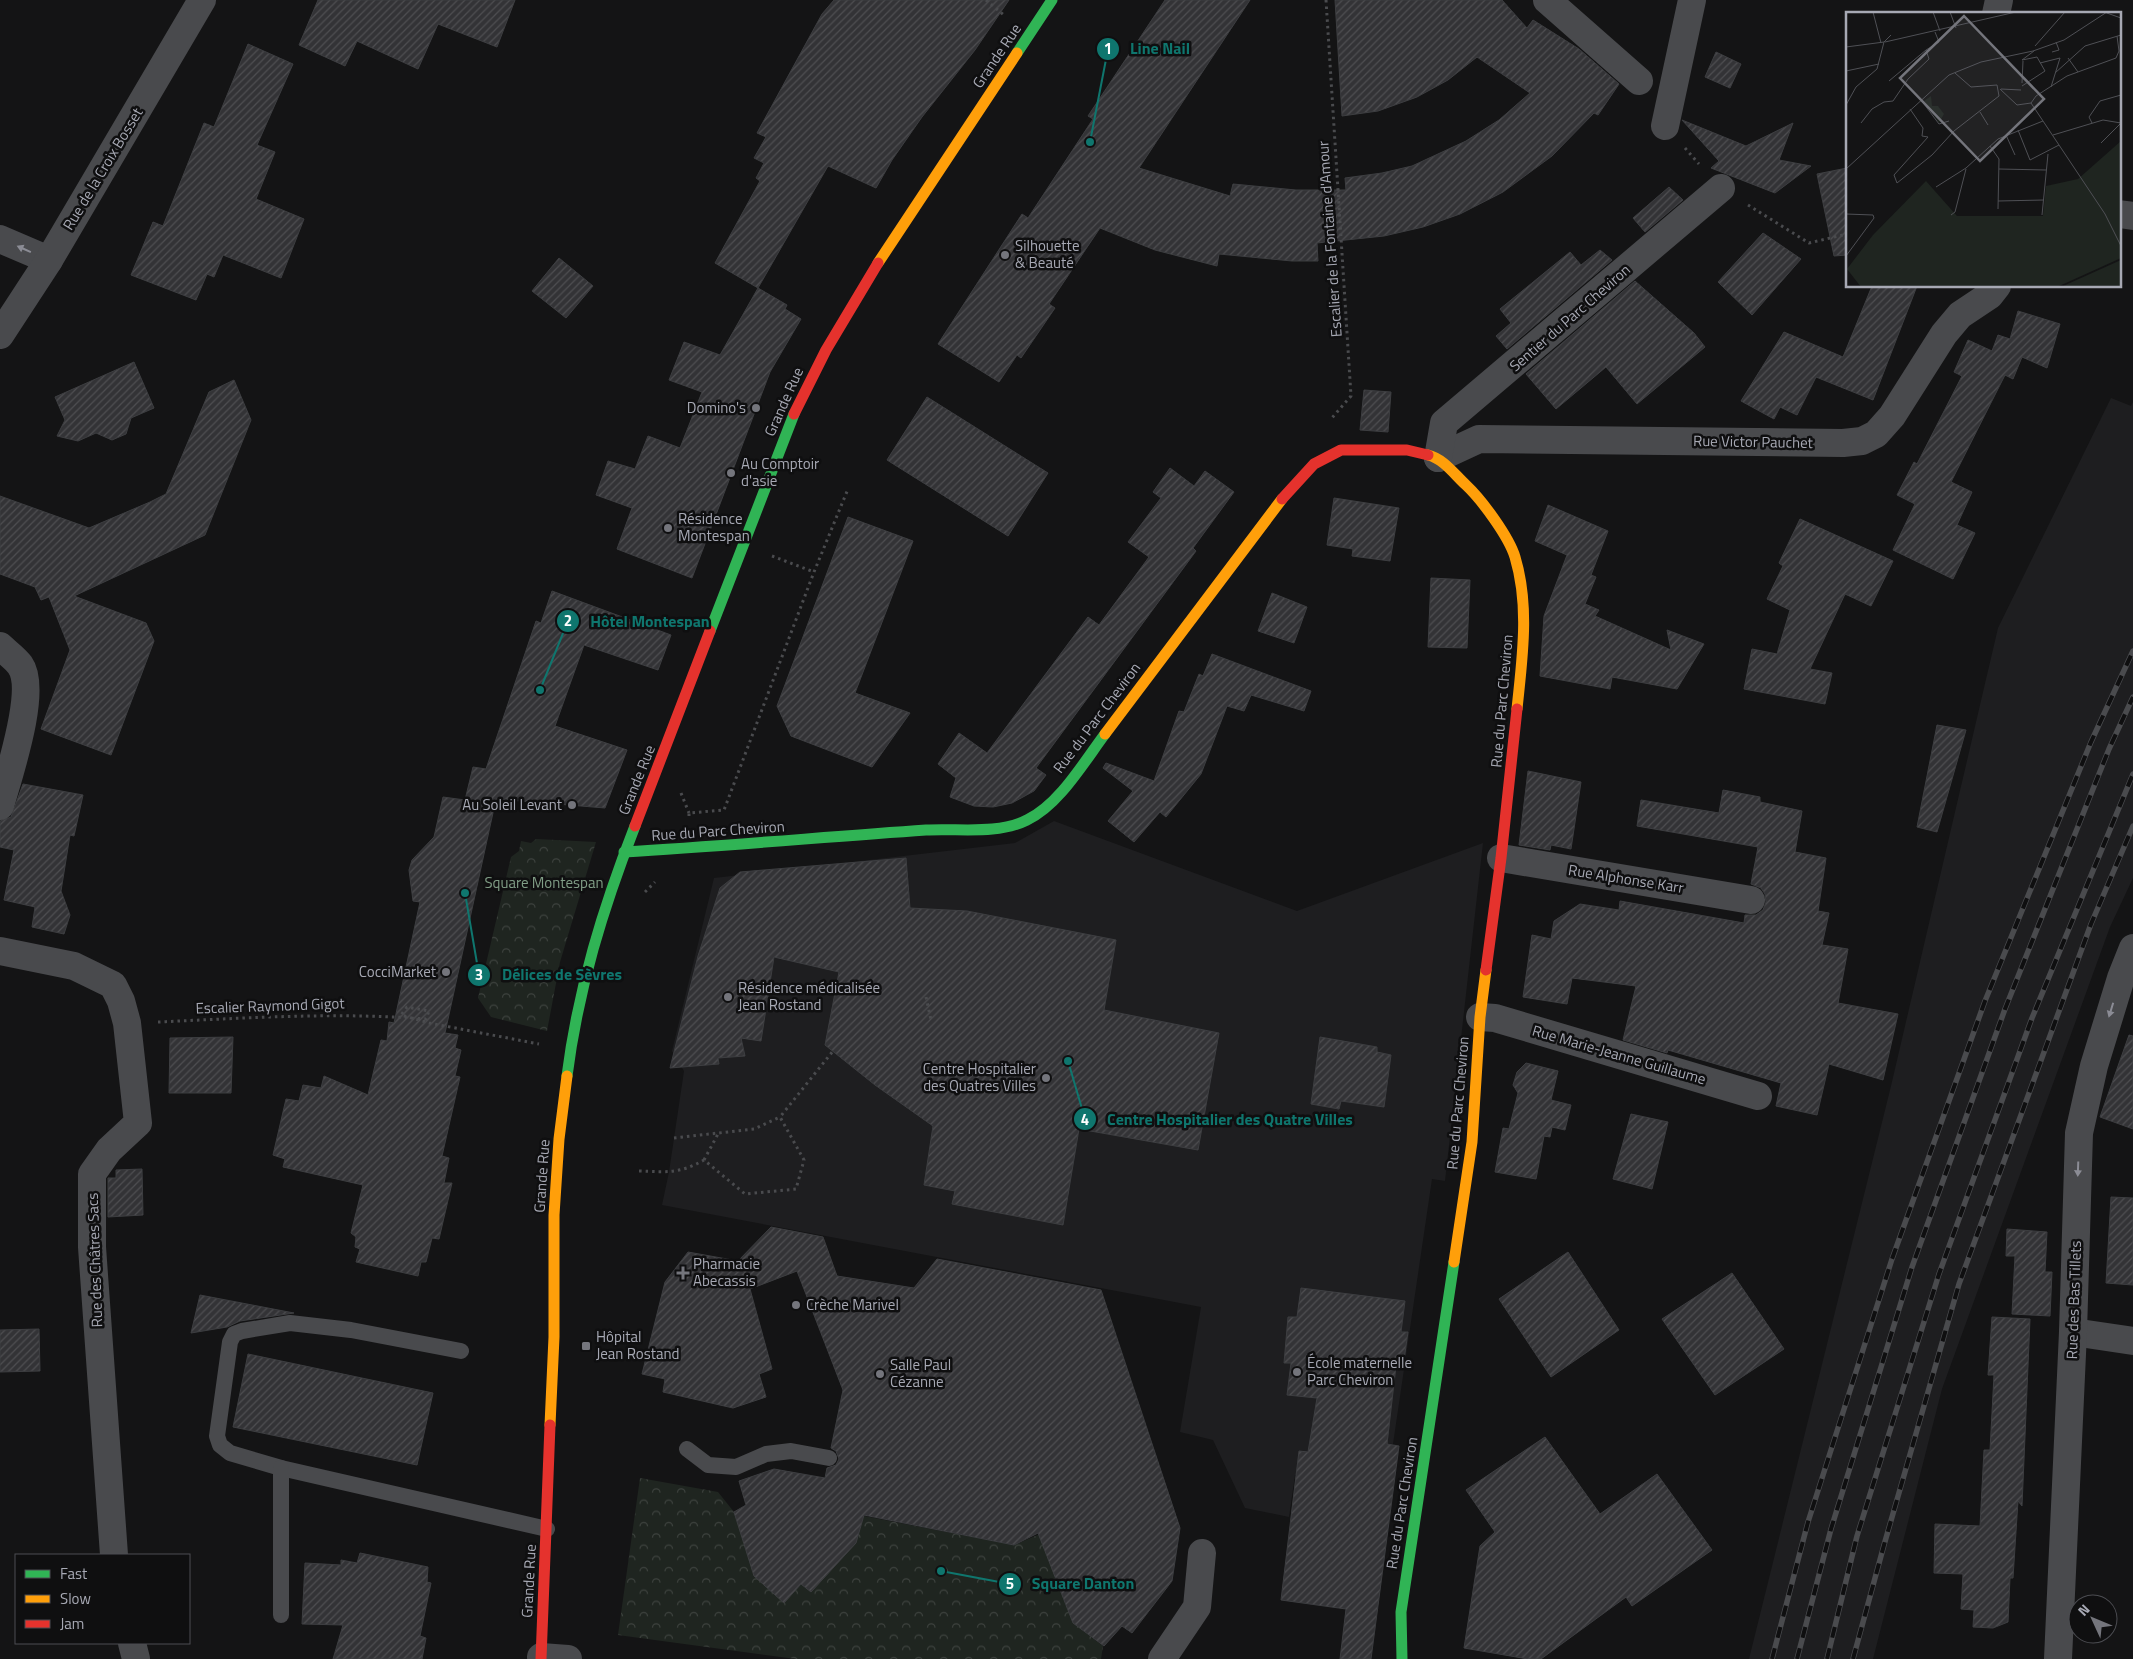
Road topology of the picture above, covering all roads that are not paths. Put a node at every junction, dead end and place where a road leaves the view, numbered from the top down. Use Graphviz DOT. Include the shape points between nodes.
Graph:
graph roads {
  1 [pos="202,0"];
  2 [pos="1052,0"];
  3 [pos="1546,0"];
  4 [pos="1692,0"];
  5 [pos="1639,81"];
  6 [pos="1665,126"];
  7 [pos="1721,188"];
  8 [pos="2120,214"];
  9 [pos="2133,216"];
  10 [pos="0,238"];
  11 [pos="49,260"];
  12 [pos="1995,288"];
  13 [pos="0,335"];
  14 [pos="1438,458"];
  15 [pos="0,646"];
  16 [pos="0,806"];
  17 [pos="624,852"];
  18 [pos="1501,858"];
  19 [pos="1751,900"];
  20 [pos="2133,948"];
  21 [pos="0,951"];
  22 [pos="2127,980"];
  23 [pos="1480,1017"];
  24 [pos="1758,1096"];
  25 [pos="2073,1332"];
  26 [pos="2133,1341"];
  27 [pos="461,1351"];
  28 [pos="687,1448"];
  29 [pos="829,1458"];
  30 [pos="281,1468"];
  31 [pos="547,1529"];
  32 [pos="1202,1553"];
  33 [pos="114,1554"];
  34 [pos="281,1615"];
  35 [pos="132,1644"];
  36 [pos="550,1658"];
  37 [pos="136,1659"];
  38 [pos="1162,1659"];
  39 [pos="1402,1659"];
  40 [pos="2058,1659"];
  1 -- 11 [label="street, Rue de la Croix Bosset"];
  2 -- 17 [label="street, Grande Rue" via="914,207 819,362 795,411"];
  3 -- 5 [label="street"];
  4 -- 6 [label="street"];
  7 -- 14 [label="street, Sentier du Parc Cheviron" via="1444,423"];
  8 -- 9 [label="street"];
  11 -- 10 [label="street, one-way"];
  11 -- 13 [label="street, Rue de la Croix Bosset"];
  12 -- 14 [label="street, Rue Victor Pauchet" via="1960,315 1944,334 1892,416 1876,434 1862,441 1479,439"];
  14 -- 17 [label="street, Rue du Parc Cheviron" via="1407,450 1341,450 1314,464 1290,488 1252,537 1056,797 1025,821 1003,826"];
  14 -- 18 [label="street, Rue du Parc Cheviron" via="1473,492 1499,527 1515,556 1523,597 1524,642"];
  15 -- 16 [label="street" via="21,666 25,689 22,731"];
  17 -- 31 [label="street, Grande Rue" via="587,965 570,1050 559,1139 554,1215 554,1337"];
  18 -- 19 [label="street, Rue Alphonse Karr"];
  18 -- 23 [label="street, Rue du Parc Cheviron"];
  20 -- 22 [label="street, Rue des Bas Tillets"];
  21 -- 33 [label="street, Rue des Châtres Sacs" via="74,966 113,985 127,1023 138,1124 109,1150 92,1174 92,1247"];
  22 -- 25 [label="street, Rue des Bas Tillets, one-way" via="2094,1066 2079,1134"];
  23 -- 24 [label="street, Rue Marie-Jeanne Guillaume" via="1495,1018"];
  23 -- 39 [label="street, Rue du Parc Cheviron" via="1472,1142 1401,1612"];
  25 -- 26 [label="street"];
  25 -- 40 [label="street, Rue des Bas Tillets"];
  27 -- 30 [label="lane" via="351,1330 290,1323 234,1334 230,1342 217,1436 220,1445 230,1453"];
  28 -- 29 [label="lane" via="708,1465 736,1467 766,1454 791,1451"];
  30 -- 31 [label="lane"];
  30 -- 34 [label="lane"];
  31 -- 36 [label="street, Grande Rue"];
  32 -- 38 [label="street" via="1197,1607"];
  35 -- 37 [label="street"];
}
